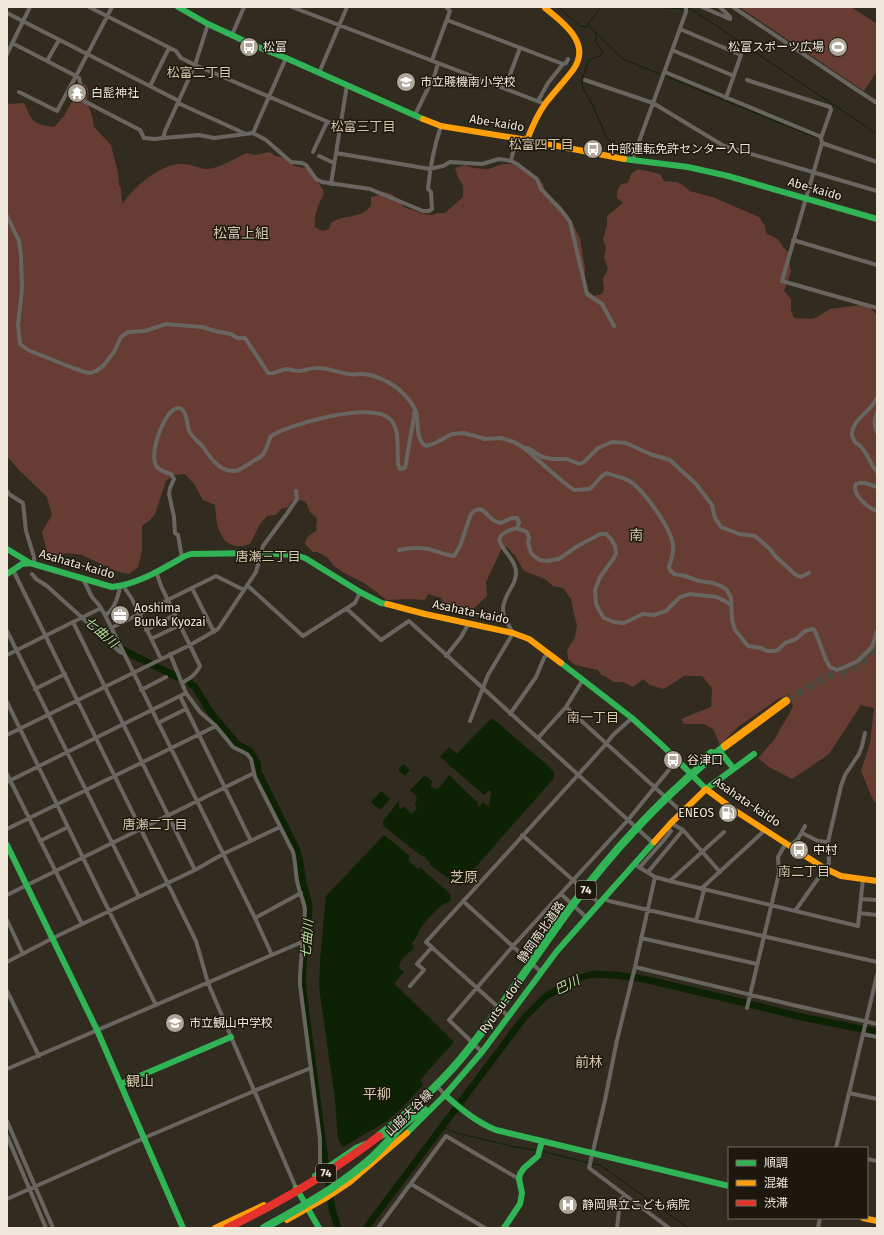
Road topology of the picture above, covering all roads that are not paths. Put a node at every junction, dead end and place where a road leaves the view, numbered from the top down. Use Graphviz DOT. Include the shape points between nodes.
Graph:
graph roads {
  1 [pos="30,7"];
  2 [pos="89,7"];
  3 [pos="112,7"];
  4 [pos="178,7"];
  5 [pos="244,7"];
  6 [pos="292,7"];
  7 [pos="347,7"];
  8 [pos="446,7"];
  9 [pos="545,7"];
  10 [pos="702,7"];
  11 [pos="720,7"];
  12 [pos="734,7"];
  13 [pos="686,9"];
  14 [pos="7,13"];
  15 [pos="107,16"];
  16 [pos="447,20"];
  17 [pos="23,21"];
  18 [pos="208,24"];
  19 [pos="340,26"];
  20 [pos="680,29"];
  21 [pos="232,35"];
  22 [pos="58,40"];
  23 [pos="12,42"];
  24 [pos="169,48"];
  25 [pos="520,48"];
  26 [pos="672,50"];
  27 [pos="7,54"];
  28 [pos="88,54"];
  29 [pos="286,58"];
  30 [pos="568,59"];
  31 [pos="432,60"];
  32 [pos="47,61"];
  33 [pos="438,63"];
  34 [pos="563,64"];
  35 [pos="194,65"];
  36 [pos="665,72"];
  37 [pos="319,73"];
  38 [pos="76,76"];
  39 [pos="734,76"];
  40 [pos="585,80"];
  41 [pos="747,80"];
  42 [pos="347,85"];
  43 [pos="150,86"];
  44 [pos="505,88"];
  45 [pos="19,92"];
  46 [pos="269,96"];
  47 [pos="726,98"];
  48 [pos="178,102"];
  49 [pos="542,102"];
  50 [pos="653,103"];
  51 [pos="877,103"];
  52 [pos="415,115"];
  53 [pos="327,122"];
  54 [pos="441,126"];
  55 [pos="340,127"];
  56 [pos="253,133"];
  57 [pos="247,134"];
  58 [pos="163,138"];
  59 [pos="516,139"];
  60 [pos="527,140"];
  61 [pos="822,141"];
  62 [pos="313,152"];
  63 [pos="336,153"];
  64 [pos="319,156"];
  65 [pos="511,161"];
  66 [pos="632,161"];
  67 [pos="877,162"];
  68 [pos="334,163"];
  69 [pos="430,168"];
  70 [pos="814,172"];
  71 [pos="331,184"];
  72 [pos="877,191"];
  73 [pos="806,199"];
  74 [pos="7,216"];
  75 [pos="877,219"];
  76 [pos="793,240"];
  77 [pos="877,265"];
  78 [pos="877,308"];
  79 [pos="614,326"];
  80 [pos="877,398"];
  81 [pos="411,403"];
  82 [pos="877,413"];
  83 [pos="877,432"];
  84 [pos="524,448"];
  85 [pos="877,472"];
  86 [pos="877,487"];
  87 [pos="7,491"];
  88 [pos="296,491"];
  89 [pos="877,511"];
  90 [pos="517,528"];
  91 [pos="7,549"];
  92 [pos="399,550"];
  93 [pos="261,553"];
  94 [pos="182,558"];
  95 [pos="32,563"];
  96 [pos="156,571"];
  97 [pos="10,572"];
  98 [pos="808,573"];
  99 [pos="32,574"];
  100 [pos="83,579"];
  101 [pos="247,585"];
  102 [pos="122,587"];
  103 [pos="192,588"];
  104 [pos="244,590"];
  105 [pos="360,592"];
  106 [pos="167,600"];
  107 [pos="730,604"];
  108 [pos="101,608"];
  109 [pos="347,609"];
  110 [pos="412,611"];
  111 [pos="139,614"];
  112 [pos="105,615"];
  113 [pos="175,615"];
  114 [pos="82,618"];
  115 [pos="409,621"];
  116 [pos="73,622"];
  117 [pos="469,623"];
  118 [pos="180,625"];
  119 [pos="111,628"];
  120 [pos="146,630"];
  121 [pos="7,631"];
  122 [pos="877,631"];
  123 [pos="214,632"];
  124 [pos="513,633"];
  125 [pos="46,636"];
  126 [pos="151,639"];
  127 [pos="190,645"];
  128 [pos="17,651"];
  129 [pos="124,653"];
  130 [pos="548,653"];
  131 [pos="170,654"];
  132 [pos="7,655"];
  133 [pos="446,656"];
  134 [pos="161,659"];
  135 [pos="133,673"];
  136 [pos="64,674"];
  137 [pos="166,677"];
  138 [pos="582,681"];
  139 [pos="182,683"];
  140 [pos="105,686"];
  141 [pos="483,688"];
  142 [pos="36,689"];
  143 [pos="142,690"];
  144 [pos="186,693"];
  145 [pos="180,696"];
  146 [pos="77,700"];
  147 [pos="7,702"];
  148 [pos="787,703"];
  149 [pos="566,707"];
  150 [pos="186,709"];
  151 [pos="151,710"];
  152 [pos="510,714"];
  153 [pos="48,715"];
  154 [pos="632,718"];
  155 [pos="470,721"];
  156 [pos="158,723"];
  157 [pos="124,724"];
  158 [pos="216,726"];
  159 [pos="20,728"];
  160 [pos="865,733"];
  161 [pos="7,735"];
  162 [pos="199,735"];
  163 [pos="96,738"];
  164 [pos="538,738"];
  165 [pos="606,744"];
  166 [pos="171,749"];
  167 [pos="67,752"];
  168 [pos="754,754"];
  169 [pos="677,760"];
  170 [pos="143,763"];
  171 [pos="38,766"];
  172 [pos="734,770"];
  173 [pos="689,772"];
  174 [pos="254,773"];
  175 [pos="7,774"];
  176 [pos="578,775"];
  177 [pos="115,776"];
  178 [pos="8,781"];
  179 [pos="225,787"];
  180 [pos="654,787"];
  181 [pos="706,789"];
  182 [pos="86,791"];
  183 [pos="664,796"];
  184 [pos="197,801"];
  185 [pos="57,805"];
  186 [pos="682,812"];
  187 [pos="168,815"];
  188 [pos="30,818"];
  189 [pos="628,820"];
  190 [pos="669,825"];
  191 [pos="635,826"];
  192 [pos="805,826"];
  193 [pos="68,827"];
  194 [pos="280,827"];
  195 [pos="141,829"];
  196 [pos="7,830"];
  197 [pos="683,830"];
  198 [pos="765,830"];
  199 [pos="724,832"];
  200 [pos="802,833"];
  201 [pos="522,835"];
  202 [pos="40,841"];
  203 [pos="252,841"];
  204 [pos="828,842"];
  205 [pos="112,843"];
  206 [pos="653,843"];
  207 [pos="788,844"];
  208 [pos="7,845"];
  209 [pos="702,852"];
  210 [pos="223,854"];
  211 [pos="83,858"];
  212 [pos="637,866"];
  213 [pos="826,869"];
  214 [pos="195,870"];
  215 [pos="55,871"];
  216 [pos="648,872"];
  217 [pos="720,872"];
  218 [pos="655,877"];
  219 [pos="863,879"];
  220 [pos="574,880"];
  221 [pos="670,881"];
  222 [pos="877,881"];
  223 [pos="168,883"];
  224 [pos="27,885"];
  225 [pos="582,887"];
  226 [pos="702,890"];
  227 [pos="301,893"];
  228 [pos="561,894"];
  229 [pos="7,896"];
  230 [pos="139,897"];
  231 [pos="861,899"];
  232 [pos="877,900"];
  233 [pos="463,901"];
  234 [pos="601,901"];
  235 [pos="570,903"];
  236 [pos="770,905"];
  237 [pos="648,910"];
  238 [pos="109,911"];
  239 [pos="795,911"];
  240 [pos="859,913"];
  241 [pos="877,915"];
  242 [pos="586,917"];
  243 [pos="255,918"];
  244 [pos="7,920"];
  245 [pos="696,921"];
  246 [pos="82,924"];
  247 [pos="764,936"];
  248 [pos="53,938"];
  249 [pos="641,938"];
  250 [pos="302,942"];
  251 [pos="513,946"];
  252 [pos="432,947"];
  253 [pos="23,954"];
  254 [pos="272,955"];
  255 [pos="7,962"];
  256 [pos="530,962"];
  257 [pos="877,962"];
  258 [pos="757,964"];
  259 [pos="635,967"];
  260 [pos="540,971"];
  261 [pos="877,975"];
  262 [pos="208,982"];
  263 [pos="410,986"];
  264 [pos="476,988"];
  265 [pos="7,991"];
  266 [pos="750,995"];
  267 [pos="156,1005"];
  268 [pos="498,1007"];
  269 [pos="747,1008"];
  270 [pos="508,1016"];
  271 [pos="866,1021"];
  272 [pos="877,1024"];
  273 [pos="97,1030"];
  274 [pos="863,1034"];
  275 [pos="231,1037"];
  276 [pos="877,1037"];
  277 [pos="472,1042"];
  278 [pos="482,1052"];
  279 [pos="39,1056"];
  280 [pos="311,1068"];
  281 [pos="7,1069"];
  282 [pos="121,1084"];
  283 [pos="254,1091"];
  284 [pos="849,1093"];
  285 [pos="447,1097"];
  286 [pos="877,1099"];
  287 [pos="416,1106"];
  288 [pos="7,1121"];
  289 [pos="7,1136"];
  290 [pos="144,1138"];
  291 [pos="541,1144"];
  292 [pos="836,1147"];
  293 [pos="591,1155"];
  294 [pos="321,1172"];
  295 [pos="519,1179"];
  296 [pos="411,1184"];
  297 [pos="728,1186"];
  298 [pos="35,1187"];
  299 [pos="296,1188"];
  300 [pos="30,1189"];
  301 [pos="625,1195"];
  302 [pos="7,1199"];
  303 [pos="308,1209"];
  304 [pos="46,1228"];
  305 [pos="53,1228"];
  306 [pos="183,1228"];
  307 [pos="215,1228"];
  308 [pos="227,1228"];
  309 [pos="264,1228"];
  310 [pos="271,1228"];
  311 [pos="318,1228"];
  312 [pos="378,1228"];
  313 [pos="485,1228"];
  314 [pos="504,1228"];
  315 [pos="617,1228"];
  316 [pos="669,1228"];
  1 -- 17 [label="street"];
  2 -- 15 [label="street"];
  3 -- 15 [label="street"];
  4 -- 18 [label="main road, Abe-kaido"];
  5 -- 21 [label="street"];
  6 -- 19 [label="street"];
  7 -- 19 [label="street"];
  8 -- 16 [label="street" via="450,11"];
  9 -- 49 [label="main road" via="568,27 578,41 580,52 574,69"];
  10 -- 11 [label="street" via="730,19"];
  12 -- 51 [label="street"];
  13 -- 20 [label="street"];
  14 -- 17 [label="street"];
  15 -- 24 [label="street"];
  15 -- 28 [label="street"];
  16 -- 25 [label="street"];
  16 -- 31 [label="street"];
  17 -- 22 [label="street"];
  17 -- 23 [label="street"];
  18 -- 21 [label="main road, Abe-kaido"];
  18 -- 35 [label="street"];
  19 -- 31 [label="street"];
  19 -- 37 [label="street"];
  20 -- 26 [label="street"];
  20 -- 39 [label="street" via="741,55"];
  21 -- 29 [label="main road, Abe-kaido"];
  22 -- 28 [label="street"];
  22 -- 32 [label="street"];
  23 -- 27 [label="street"];
  23 -- 32 [label="street"];
  24 -- 35 [label="street"];
  24 -- 43 [label="street"];
  25 -- 34 [label="street"];
  25 -- 44 [label="street"];
  26 -- 36 [label="street"];
  26 -- 39 [label="street"];
  28 -- 38 [label="street"];
  28 -- 43 [label="street"];
  29 -- 37 [label="main road, Abe-kaido"];
  29 -- 46 [label="street"];
  30 -- 34 [label="street" via="566,64"];
  31 -- 33 [label="street"];
  32 -- 38 [label="street"];
  33 -- 44 [label="street"];
  33 -- 52 [label="street"];
  34 -- 49 [label="street" via="548,83"];
  35 -- 46 [label="street"];
  35 -- 48 [label="street"];
  36 -- 47 [label="street"];
  36 -- 50 [label="street"];
  37 -- 42 [label="main road, Abe-kaido"];
  38 -- 45 [label="street" via="57,112"];
  38 -- 58 [label="street" via="84,101 140,130 144,138"];
  39 -- 47 [label="street"];
  40 -- 50 [label="street"];
  41 -- 61 [label="street" via="830,107"];
  42 -- 52 [label="main road, Abe-kaido"];
  42 -- 55 [label="street"];
  43 -- 48 [label="street"];
  44 -- 49 [label="street"];
  46 -- 53 [label="street"];
  46 -- 56 [label="street"];
  47 -- 61 [label="street" via="819,136"];
  48 -- 57 [label="street"];
  48 -- 58 [label="street"];
  49 -- 60 [label="main road"];
  50 -- 66 [label="street"];
  50 -- 70 [label="street" via="724,146"];
  52 -- 54 [label="main road, Abe-kaido"];
  53 -- 55 [label="street"];
  53 -- 62 [label="street"];
  54 -- 59 [label="main road, Abe-kaido"];
  54 -- 69 [label="street"];
  55 -- 63 [label="street"];
  56 -- 57 [label="street"];
  56 -- 71 [label="street" via="266,140 291,162 306,165 316,179"];
  57 -- 58 [label="street" via="214,138 199,135"];
  59 -- 60 [label="main road, Abe-kaido"];
  59 -- 65 [label="street"];
  60 -- 66 [label="main road, Abe-kaido"];
  61 -- 67 [label="street"];
  61 -- 70 [label="street"];
  63 -- 68 [label="street"];
  63 -- 69 [label="street"];
  64 -- 68 [label="street"];
  65 -- 69 [label="street" via="499,159 482,164 450,162"];
  65 -- 79 [label="street" via="537,179 541,189 570,222 587,294 602,304"];
  66 -- 73 [label="main road, Abe-kaido" via="711,172"];
  68 -- 71 [label="street"];
  69 -- 71 [label="street" via="428,189 431,192 432,209 429,211 417,210 370,189"];
  70 -- 72 [label="street"];
  70 -- 73 [label="street"];
  73 -- 75 [label="main road, Abe-kaido"];
  73 -- 76 [label="street"];
  74 -- 81 [label="street" via="19,241 22,289 18,325 20,344 28,350 91,373 103,366 121,337 128,332 145,331 166,324 202,327 245,338 271,374 286,369 298,371 318,368 349,375 373,376 391,384"];
  76 -- 77 [label="street"];
  76 -- 78 [label="street" via="782,281"];
  80 -- 85 [label="street" via="872,407 854,425 852,431 855,442 862,447"];
  81 -- 84 [label="street" via="417,418 418,432 426,446 452,434 464,433 485,439 501,438"];
  81 -- 94 [label="street" via="414,417 402,469 398,464 396,431 391,420 383,414 342,414 318,418 283,429 271,436 264,455 239,470 233,470 214,463 189,431 183,410 174,409 158,436 154,458 158,469 172,474 174,479 169,494"];
  82 -- 83 [label="street" via="874,421"];
  84 -- 98 [label="street" via="542,457 567,459 579,464 598,448 612,442 626,443 670,460 696,484 712,504 715,518 721,527 739,534 755,536 798,577"];
  84 -- 107 [label="street" via="574,490 589,489 607,473 633,484 660,516 671,534 671,572 721,586 727,590"];
  86 -- 89 [label="street" via="860,483 855,487 867,506"];
  87 -- 95 [label="street" via="22,504 26,531 34,557"];
  88 -- 93 [label="street" via="297,499 268,538"];
  90 -- 92 [label="street" via="517,518 501,523 494,521 479,509 471,514 454,556 428,549"];
  90 -- 107 [label="street" via="527,532 531,553 539,560 548,561 559,558 600,534 606,534 615,546 616,553 596,584 595,598 598,610 604,618 614,622 624,623 642,614 654,615 666,611 680,597 690,594 717,597"];
  90 -- 124 [label="street" via="502,534 500,538 516,573 502,605"];
  91 -- 95 [label="main road, Asahata-kaido"];
  93 -- 94 [label="main road, Asahata-kaido" via="204,553"];
  93 -- 101 [label="street" via="258,567"];
  93 -- 105 [label="main road, Asahata-kaido" via="305,558"];
  94 -- 96 [label="main road, Asahata-kaido"];
  95 -- 97 [label="main road" via="22,564"];
  95 -- 100 [label="main road, Asahata-kaido"];
  96 -- 102 [label="main road, Asahata-kaido"];
  96 -- 106 [label="street"];
  97 -- 125 [label="street"];
  99 -- 114 [label="street"];
  100 -- 102 [label="main road, Asahata-kaido" via="112,588"];
  100 -- 108 [label="street"];
  101 -- 104 [label="street"];
  101 -- 109 [label="street" via="304,636"];
  102 -- 111 [label="street" via="132,599"];
  102 -- 112 [label="street" via="111,612"];
  103 -- 104 [label="street" via="216,576"];
  103 -- 106 [label="street"];
  103 -- 123 [label="street"];
  104 -- 123 [label="street"];
  105 -- 109 [label="street" via="355,603"];
  105 -- 110 [label="main road, Asahata-kaido" via="381,603"];
  106 -- 111 [label="street"];
  106 -- 113 [label="street"];
  107 -- 122 [label="street" via="735,630 748,646 767,651 778,650 785,643 813,629 830,667 837,670 858,661 872,647"];
  108 -- 112 [label="street"];
  108 -- 114 [label="street"];
  109 -- 115 [label="street" via="381,640"];
  110 -- 115 [label="street"];
  110 -- 117 [label="main road, Asahata-kaido"];
  111 -- 119 [label="street"];
  111 -- 120 [label="street"];
  112 -- 119 [label="street"];
  113 -- 118 [label="street"];
  113 -- 120 [label="street"];
  114 -- 116 [label="street"];
  114 -- 129 [label="street"];
  115 -- 133 [label="street"];
  116 -- 125 [label="street"];
  116 -- 140 [label="street"];
  117 -- 124 [label="main road, Asahata-kaido"];
  117 -- 133 [label="street"];
  118 -- 126 [label="street"];
  118 -- 127 [label="street"];
  119 -- 129 [label="street"];
  120 -- 126 [label="street"];
  121 -- 128 [label="street"];
  123 -- 127 [label="street"];
  124 -- 130 [label="main road, Asahata-kaido" via="529,639"];
  124 -- 141 [label="street" via="490,670"];
  125 -- 128 [label="street"];
  125 -- 136 [label="street"];
  126 -- 134 [label="street"];
  127 -- 131 [label="street"];
  127 -- 139 [label="street" via="200,666 194,676"];
  128 -- 132 [label="street"];
  128 -- 142 [label="street"];
  129 -- 135 [label="street"];
  130 -- 138 [label="main road, Asahata-kaido"];
  130 -- 152 [label="street" via="536,677"];
  131 -- 134 [label="street"];
  131 -- 139 [label="street"];
  133 -- 141 [label="street"];
  134 -- 135 [label="street"];
  135 -- 140 [label="street"];
  135 -- 143 [label="street"];
  136 -- 142 [label="street"];
  136 -- 146 [label="street"];
  137 -- 143 [label="street"];
  138 -- 149 [label="street"];
  138 -- 154 [label="main road, Asahata-kaido"];
  139 -- 144 [label="street"];
  140 -- 146 [label="street"];
  140 -- 157 [label="street"];
  141 -- 152 [label="street"];
  141 -- 155 [label="street"];
  142 -- 153 [label="street"];
  143 -- 151 [label="street"];
  144 -- 145 [label="street"];
  144 -- 158 [label="street" via="200,712"];
  145 -- 150 [label="street"];
  145 -- 151 [label="street"];
  146 -- 153 [label="street"];
  146 -- 163 [label="street"];
  147 -- 159 [label="street"];
  148 -- 287 [label="main road, 静岡南北道路 / 74, bridge" via="702,765 634,830 575,901 476,1039"];
  149 -- 164 [label="street"];
  149 -- 165 [label="street"];
  150 -- 156 [label="street"];
  150 -- 162 [label="street"];
  151 -- 156 [label="street"];
  151 -- 157 [label="street"];
  152 -- 164 [label="street"];
  153 -- 159 [label="street"];
  153 -- 167 [label="street"];
  154 -- 165 [label="street"];
  154 -- 169 [label="main road, Asahata-kaido"];
  156 -- 166 [label="street"];
  157 -- 163 [label="street"];
  157 -- 170 [label="street"];
  158 -- 162 [label="street"];
  158 -- 174 [label="street" via="233,746 247,754"];
  159 -- 161 [label="street"];
  159 -- 171 [label="street"];
  160 -- 204 [label="street" via="859,754 841,786"];
  162 -- 166 [label="street"];
  162 -- 179 [label="street"];
  163 -- 167 [label="street"];
  163 -- 177 [label="street"];
  164 -- 176 [label="street"];
  165 -- 176 [label="street"];
  165 -- 180 [label="street"];
  166 -- 170 [label="street"];
  166 -- 184 [label="street"];
  167 -- 171 [label="street"];
  167 -- 182 [label="street"];
  168 -- 172 [label="main road, Ryutsu-dori"];
  169 -- 173 [label="main road, Asahata-kaido"];
  169 -- 180 [label="street"];
  170 -- 177 [label="street"];
  170 -- 187 [label="street"];
  171 -- 178 [label="street"];
  171 -- 185 [label="street"];
  172 -- 173 [label="main road" via="724,755 713,752"];
  172 -- 181 [label="main road, Ryutsu-dori"];
  173 -- 181 [label="main road, Asahata-kaido"];
  173 -- 183 [label="street"];
  174 -- 179 [label="street"];
  174 -- 194 [label="street"];
  175 -- 178 [label="street"];
  176 -- 189 [label="street"];
  176 -- 201 [label="street"];
  177 -- 182 [label="street"];
  177 -- 195 [label="street"];
  178 -- 188 [label="street"];
  179 -- 184 [label="street"];
  179 -- 203 [label="street"];
  180 -- 183 [label="street"];
  180 -- 189 [label="street"];
  181 -- 186 [label="main road, Ryutsu-dori / 74"];
  181 -- 198 [label="main road, Asahata-kaido"];
  182 -- 185 [label="street"];
  182 -- 205 [label="street"];
  183 -- 186 [label="street"];
  183 -- 191 [label="street"];
  184 -- 187 [label="street"];
  184 -- 210 [label="street"];
  185 -- 188 [label="street"];
  185 -- 193 [label="street"];
  186 -- 190 [label="main road, Ryutsu-dori / 74"];
  187 -- 195 [label="street"];
  187 -- 214 [label="street"];
  188 -- 196 [label="street"];
  188 -- 202 [label="street"];
  189 -- 191 [label="street"];
  189 -- 220 [label="street"];
  190 -- 197 [label="street"];
  190 -- 206 [label="main road, Ryutsu-dori / 74"];
  190 -- 212 [label="street" via="671,831 664,840"];
  191 -- 206 [label="street"];
  191 -- 225 [label="street"];
  192 -- 200 [label="street"];
  193 -- 202 [label="street"];
  193 -- 211 [label="street"];
  194 -- 203 [label="street"];
  194 -- 227 [label="street" via="296,861"];
  195 -- 205 [label="street"];
  195 -- 223 [label="street"];
  197 -- 209 [label="street"];
  197 -- 216 [label="street"];
  198 -- 207 [label="main road, Asahata-kaido"];
  198 -- 217 [label="street"];
  199 -- 209 [label="street"];
  200 -- 204 [label="street" via="818,842"];
  200 -- 207 [label="street" via="798,839"];
  201 -- 220 [label="street"];
  201 -- 233 [label="street"];
  202 -- 215 [label="street"];
  203 -- 210 [label="street"];
  204 -- 213 [label="street" via="829,864"];
  205 -- 211 [label="street"];
  205 -- 230 [label="street"];
  206 -- 212 [label="main road, Ryutsu-dori / 74"];
  207 -- 213 [label="main road, Asahata-kaido"];
  207 -- 236 [label="street" via="778,857 779,872"];
  208 -- 224 [label="main road"];
  209 -- 217 [label="street"];
  209 -- 221 [label="street"];
  210 -- 214 [label="street"];
  210 -- 243 [label="street"];
  211 -- 215 [label="street"];
  211 -- 238 [label="street"];
  212 -- 216 [label="street"];
  212 -- 234 [label="main road, Ryutsu-dori / 74"];
  213 -- 219 [label="main road, Asahata-kaido" via="841,876"];
  213 -- 239 [label="street"];
  214 -- 223 [label="street"];
  215 -- 224 [label="street"];
  215 -- 246 [label="street"];
  216 -- 218 [label="street"];
  217 -- 226 [label="street"];
  218 -- 221 [label="street"];
  218 -- 237 [label="street"];
  219 -- 222 [label="main road, Asahata-kaido"];
  219 -- 231 [label="street"];
  220 -- 225 [label="street"];
  220 -- 228 [label="street"];
  221 -- 226 [label="street"];
  223 -- 230 [label="street"];
  223 -- 262 [label="street" via="196,940"];
  224 -- 229 [label="street"];
  224 -- 248 [label="main road"];
  225 -- 234 [label="street"];
  225 -- 235 [label="street"];
  226 -- 236 [label="street"];
  226 -- 245 [label="street"];
  227 -- 243 [label="street"];
  227 -- 250 [label="street" via="305,910"];
  228 -- 235 [label="street"];
  228 -- 251 [label="street"];
  230 -- 238 [label="street"];
  231 -- 232 [label="street"];
  231 -- 240 [label="street"];
  233 -- 251 [label="street"];
  233 -- 252 [label="street" via="426,942"];
  234 -- 237 [label="street"];
  234 -- 242 [label="main road, Ryutsu-dori / 74"];
  235 -- 242 [label="street"];
  235 -- 256 [label="street"];
  236 -- 239 [label="street"];
  236 -- 247 [label="street"];
  237 -- 245 [label="street"];
  237 -- 249 [label="street"];
  238 -- 246 [label="street"];
  238 -- 267 [label="street"];
  239 -- 240 [label="street" via="858,926"];
  240 -- 241 [label="street"];
  242 -- 260 [label="main road, Ryutsu-dori / 74"];
  243 -- 254 [label="street"];
  244 -- 253 [label="street"];
  245 -- 247 [label="street"];
  246 -- 248 [label="street"];
  247 -- 257 [label="street"];
  247 -- 258 [label="street"];
  248 -- 253 [label="street"];
  248 -- 273 [label="main road"];
  249 -- 258 [label="street"];
  249 -- 259 [label="street"];
  250 -- 254 [label="street"];
  250 -- 280 [label="street" via="300,985"];
  251 -- 256 [label="street"];
  251 -- 264 [label="street"];
  252 -- 263 [label="street" via="417,964 424,970"];
  252 -- 264 [label="street"];
  253 -- 255 [label="street"];
  254 -- 262 [label="street"];
  256 -- 260 [label="street"];
  256 -- 268 [label="street"];
  258 -- 266 [label="street"];
  259 -- 266 [label="street"];
  259 -- 293 [label="street"];
  260 -- 270 [label="main road, Ryutsu-dori / 74"];
  261 -- 271 [label="street"];
  262 -- 267 [label="street"];
  262 -- 275 [label="street"];
  264 -- 268 [label="street"];
  264 -- 277 [label="street" via="449,1020"];
  265 -- 279 [label="street"];
  266 -- 269 [label="street"];
  266 -- 271 [label="street"];
  267 -- 273 [label="street"];
  268 -- 270 [label="street"];
  268 -- 277 [label="street"];
  270 -- 278 [label="main road, Ryutsu-dori / 74"];
  271 -- 272 [label="street"];
  271 -- 274 [label="street"];
  273 -- 279 [label="street"];
  273 -- 282 [label="main road"];
  274 -- 276 [label="street"];
  274 -- 284 [label="street"];
  275 -- 282 [label="main road"];
  275 -- 283 [label="street"];
  277 -- 278 [label="street"];
  277 -- 285 [label="street" via="435,1084"];
  278 -- 285 [label="main road, Ryutsu-dori / 74"];
  279 -- 281 [label="street"];
  280 -- 283 [label="street"];
  280 -- 294 [label="street" via="320,1139"];
  282 -- 290 [label="main road"];
  283 -- 290 [label="street"];
  283 -- 299 [label="street"];
  284 -- 286 [label="street"];
  284 -- 292 [label="street"];
  285 -- 291 [label="main road" via="484,1126"];
  285 -- 294 [label="main road, 山脇大谷線 / 74" via="400,1128 356,1148"];
  285 -- 303 [label="main road, 山脇大谷線 / 74" via="374,1163"];
  287 -- 308 [label="main road, 74, bridge" via="324,1174"];
  287 -- 309 [label="main road, 74, bridge" via="389,1141 351,1176"];
  288 -- 298 [label="street"];
  289 -- 300 [label="street"];
  290 -- 298 [label="street"];
  290 -- 306 [label="main road"];
  291 -- 293 [label="main road"];
  291 -- 295 [label="main road" via="538,1156 522,1171"];
  293 -- 297 [label="main road"];
  293 -- 301 [label="street" via="588,1168"];
  294 -- 299 [label="main road, 山脇大谷線 / 74"];
  295 -- 296 [label="street" via="446,1136"];
  295 -- 314 [label="main road" via="522,1193 520,1204"];
  296 -- 312 [label="street"];
  296 -- 313 [label="street"];
  298 -- 300 [label="street"];
  298 -- 305 [label="street"];
  299 -- 303 [label="main road"];
  299 -- 307 [label="main road, 74"];
  300 -- 302 [label="street"];
  300 -- 304 [label="street"];
  301 -- 315 [label="street" via="620,1201"];
  301 -- 316 [label="street"];
  303 -- 310 [label="main road, 74"];
  303 -- 311 [label="main road"];
}
